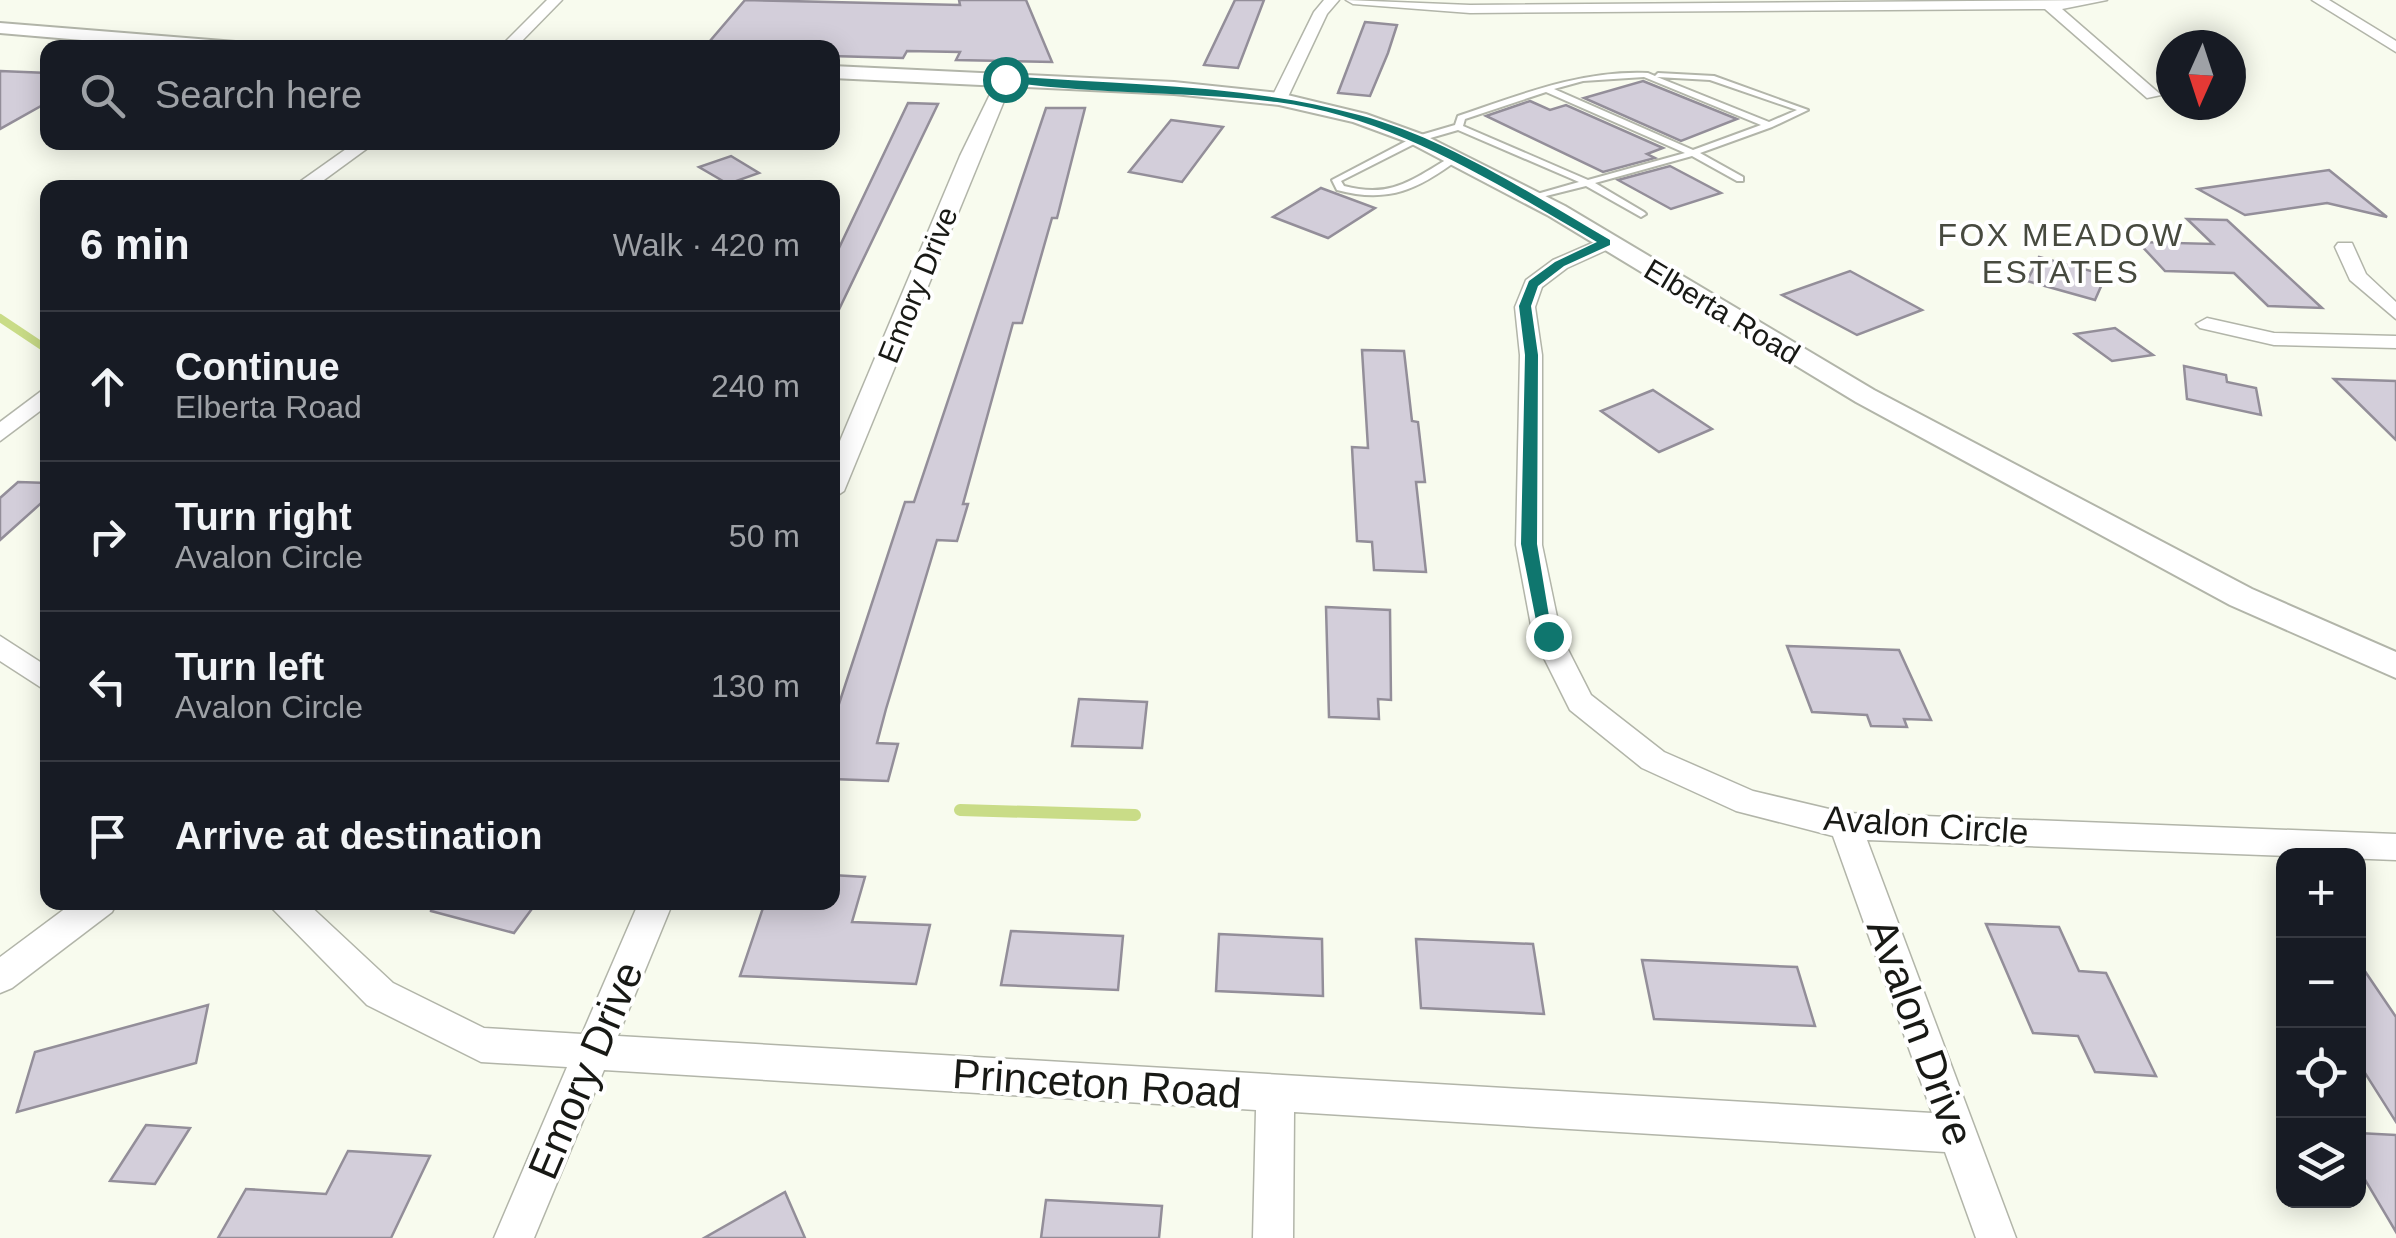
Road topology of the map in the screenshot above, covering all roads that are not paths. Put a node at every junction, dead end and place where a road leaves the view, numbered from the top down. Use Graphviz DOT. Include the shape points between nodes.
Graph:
graph roads {
  1 [pos="555,0"];
  2 [pos="1332,0"];
  3 [pos="1352,0"];
  4 [pos="2100,0"];
  5 [pos="2320,0"];
  6 [pos="2048,5"];
  7 [pos="0,28"];
  8 [pos="149,40"];
  9 [pos="514,40"];
  10 [pos="2396,47"];
  11 [pos="840,72"];
  12 [pos="1645,75"];
  13 [pos="1005,79"];
  14 [pos="1546,89"];
  15 [pos="2153,94"];
  16 [pos="1279,100"];
  17 [pos="1769,125"];
  18 [pos="1458,126"];
  19 [pos="1417,139"];
  20 [pos="356,150"];
  21 [pos="1693,152"];
  22 [pos="1456,158"];
  23 [pos="1740,179"];
  24 [pos="312,180"];
  25 [pos="1584,181"];
  26 [pos="1532,198"];
  27 [pos="1642,214"];
  28 [pos="1606,243"];
  29 [pos="2345,247"];
  30 [pos="2396,313"];
  31 [pos="2207,324"];
  32 [pos="2396,342"];
  33 [pos="40,401"];
  34 [pos="0,434"];
  35 [pos="840,471"];
  36 [pos="0,646"];
  37 [pos="2396,666"];
  38 [pos="40,676"];
  39 [pos="1846,826"];
  40 [pos="2393,851"];
  41 [pos="89,910"];
  42 [pos="291,910"];
  43 [pos="653,910"];
  44 [pos="0,977"];
  45 [pos="593,1051"];
  46 [pos="1276,1095"];
  47 [pos="1959,1134"];
  48 [pos="514,1238"];
  49 [pos="1273,1238"];
  50 [pos="1996,1238"];
  1 -- 9 [label="street"];
  2 -- 16 [label="street"];
  3 -- 6 [label="street" via="1470,10"];
  4 -- 6 [label="street"];
  5 -- 10 [label="street"];
  6 -- 15 [label="street"];
  7 -- 8 [label="street"];
  11 -- 13 [label="street, Elberta Road"];
  12 -- 14 [label="lane"];
  12 -- 17 [label="lane"];
  12 -- 17 [label="lane" via="1711,78 1804,110"];
  13 -- 16 [label="street, Elberta Road"];
  13 -- 35 [label="street, Emory Drive"];
  14 -- 18 [label="lane" via="1461,118"];
  14 -- 21 [label="lane"];
  16 -- 19 [label="street, Elberta Road"];
  17 -- 21 [label="lane"];
  18 -- 19 [label="lane"];
  18 -- 25 [label="lane"];
  19 -- 22 [label="street, Elberta Road"];
  19 -- 22 [label="lane" via="1336,180 1340,188 1386,196"];
  20 -- 24 [label="street"];
  21 -- 23 [label="lane"];
  21 -- 25 [label="lane"];
  22 -- 26 [label="street, Elberta Road"];
  25 -- 26 [label="lane"];
  25 -- 27 [label="lane"];
  26 -- 28 [label="street, Elberta Road"];
  28 -- 37 [label="street, Elberta Road" via="1916,424 2241,597"];
  28 -- 39 [label="street, Avalon Circle" via="1533,284 1525,306 1531,355 1529,544 1548,636 1580,702 1653,760 1748,802"];
  29 -- 30 [label="street" via="2357,276"];
  31 -- 32 [label="street" via="2274,339"];
  33 -- 34 [label="street"];
  36 -- 38 [label="street"];
  39 -- 40 [label="street, Avalon Circle"];
  39 -- 47 [label="street, Avalon Drive"];
  41 -- 44 [label="street"];
  42 -- 45 [label="street, Princeton Road" via="380,994 482,1044"];
  43 -- 45 [label="street, Emory Drive"];
  45 -- 46 [label="street, Princeton Road"];
  45 -- 48 [label="street, Emory Drive"];
  46 -- 47 [label="street, Princeton Road"];
  46 -- 49 [label="street"];
  47 -- 50 [label="street, Avalon Drive"];
}
